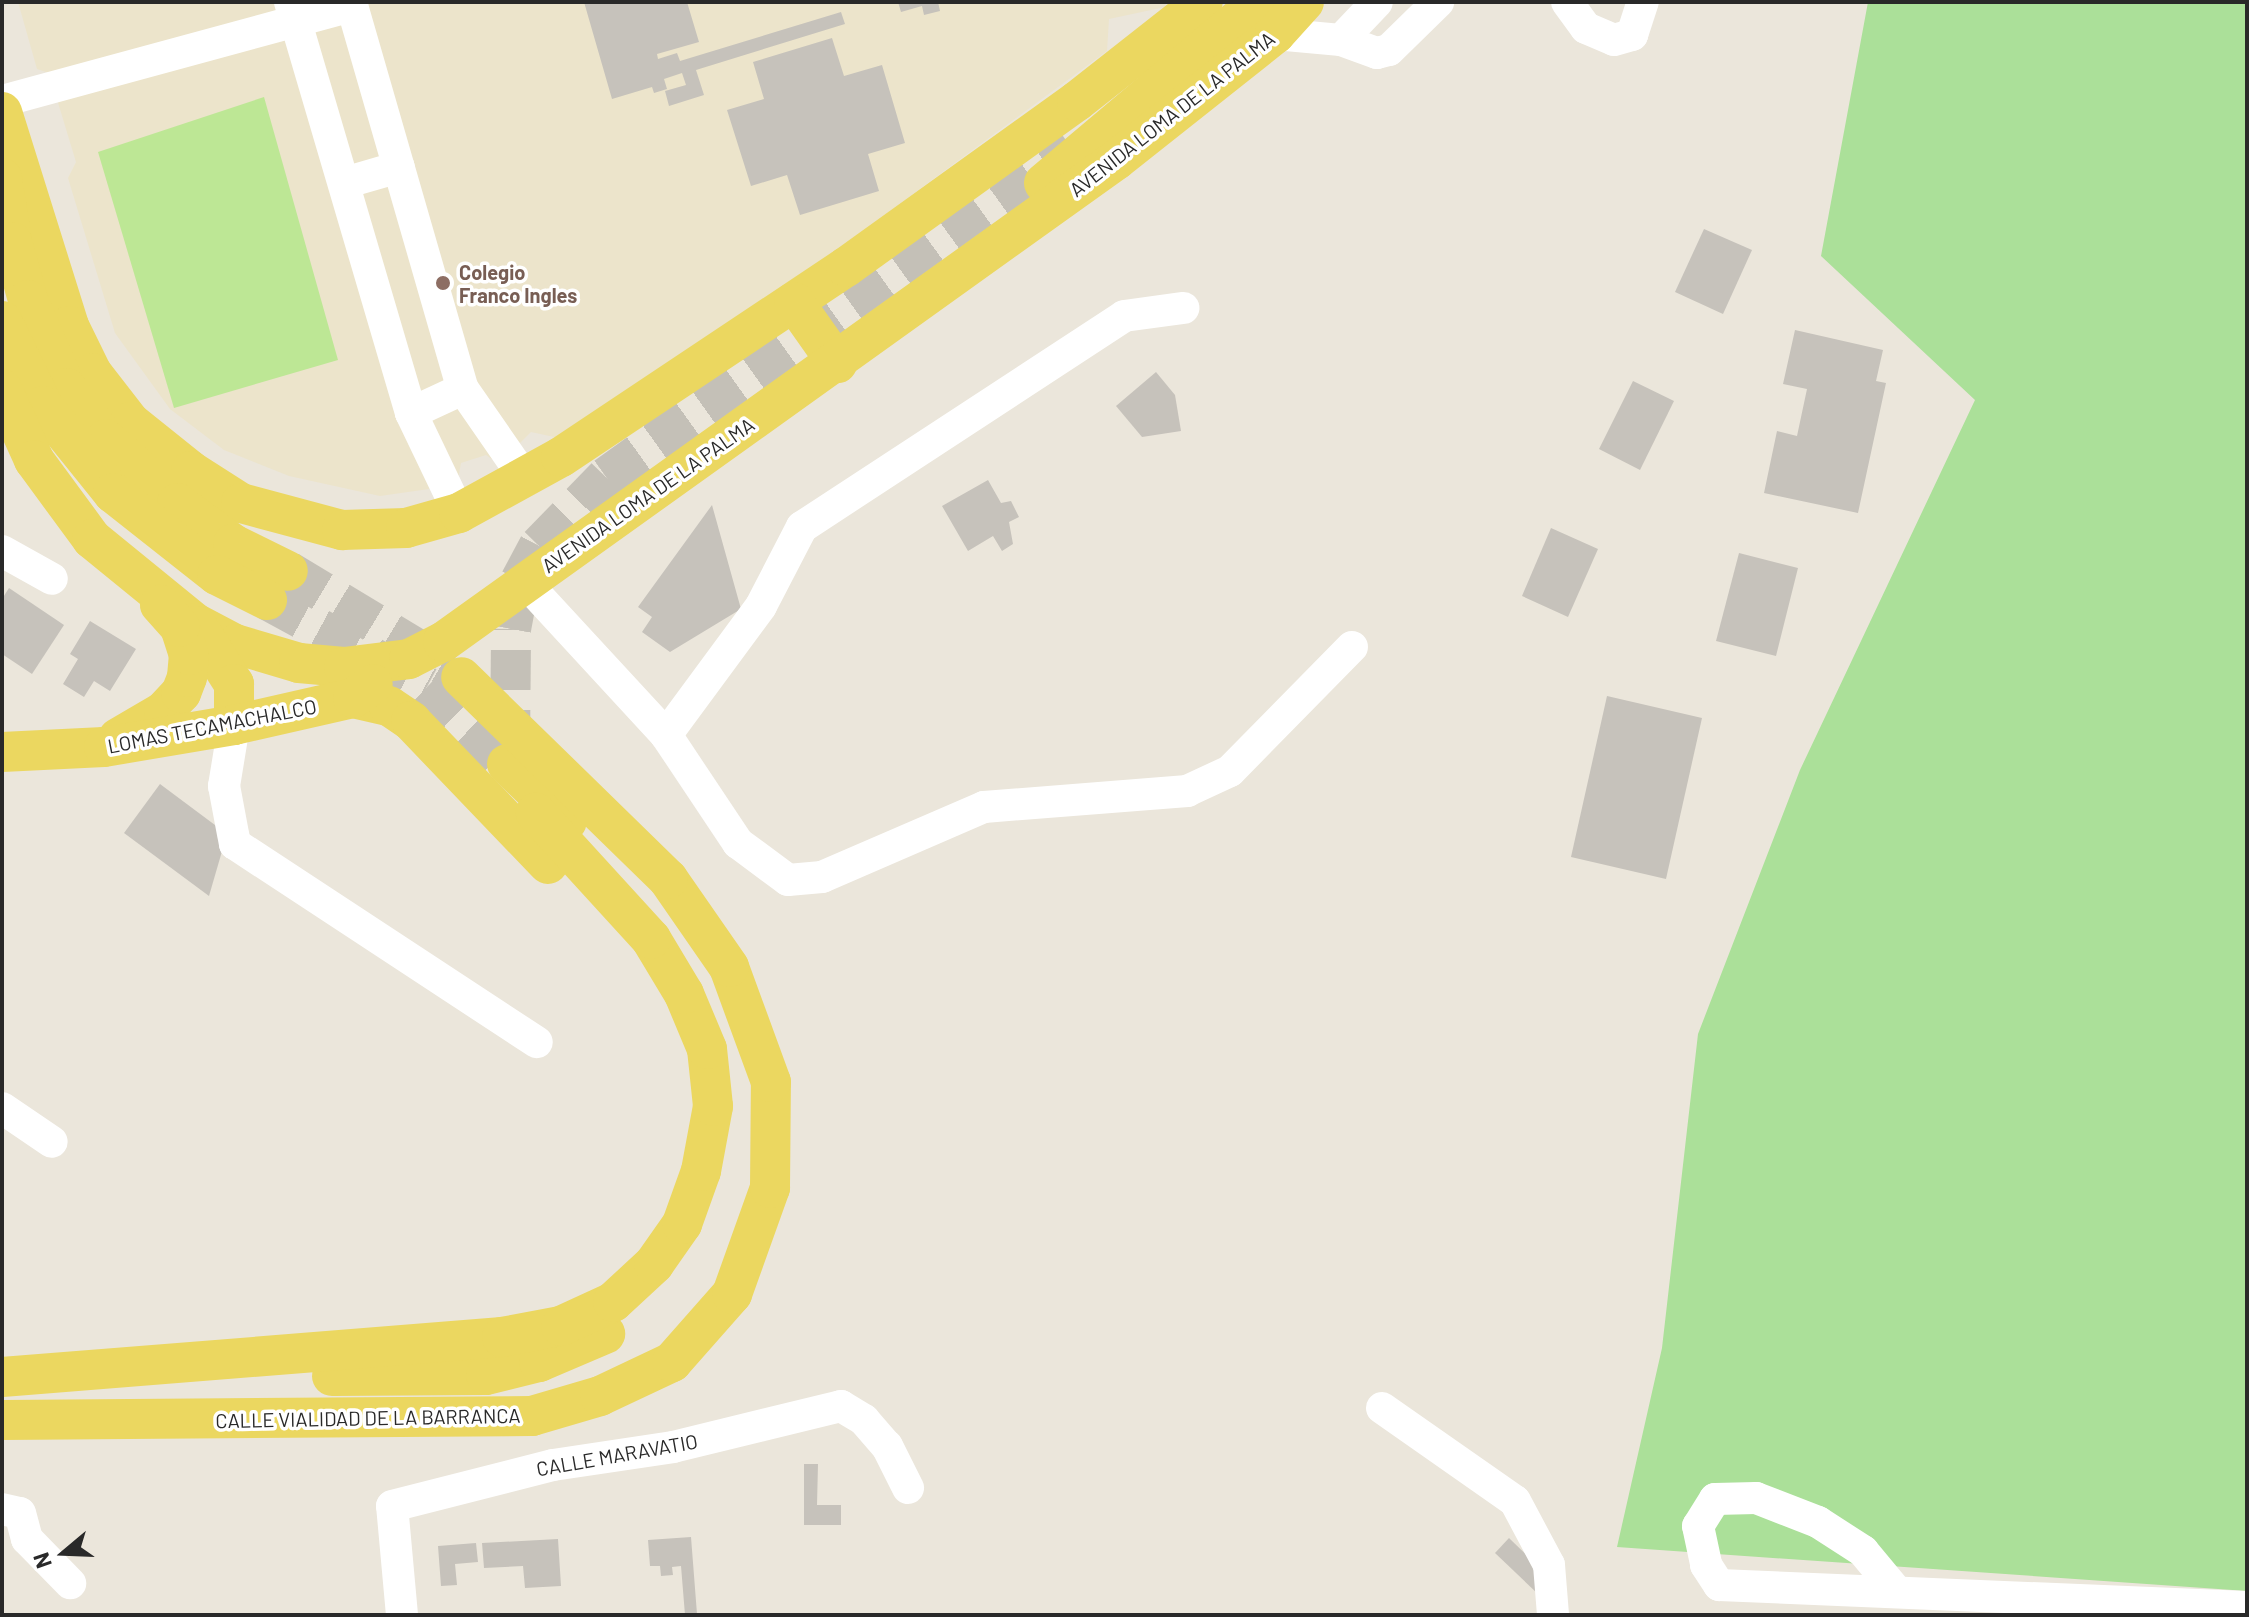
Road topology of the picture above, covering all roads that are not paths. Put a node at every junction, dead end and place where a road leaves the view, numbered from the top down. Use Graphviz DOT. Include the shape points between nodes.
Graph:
graph roads {
  1 [pos="1203,2"];
  2 [pos="1304,2"];
  3 [pos="1377,2"];
  4 [pos="1438,2"];
  5 [pos="1567,2"];
  6 [pos="1643,2"];
  7 [pos="351,4"];
  8 [pos="293,11"];
  9 [pos="1267,18"];
  10 [pos="1341,40"];
  11 [pos="3,117"];
  12 [pos="399,167"];
  13 [pos="2,175"];
  14 [pos="344,183"];
  15 [pos="1035,190"];
  16 [pos="794,302"];
  17 [pos="1183,308"];
  18 [pos="2,321"];
  19 [pos="837,363"];
  20 [pos="463,389"];
  21 [pos="3,395"];
  22 [pos="411,413"];
  23 [pos="526,480"];
  24 [pos="459,513"];
  25 [pos="2,551"];
  26 [pos="134,575"];
  27 [pos="52,579"];
  28 [pos="524,581"];
  29 [pos="195,623"];
  30 [pos="1352,647"];
  31 [pos="409,659"];
  32 [pos="461,677"];
  33 [pos="353,698"];
  34 [pos="505,703"];
  35 [pos="234,725"];
  36 [pos="666,735"];
  37 [pos="104,747"];
  38 [pos="2,752"];
  39 [pos="521,757"];
  40 [pos="536,813"];
  41 [pos="537,1042"];
  42 [pos="2,1108"];
  43 [pos="52,1142"];
  44 [pos="170,1363"];
  45 [pos="2,1377"];
  46 [pos="1382,1408"];
  47 [pos="2,1420"];
  48 [pos="908,1488"];
  49 [pos="2,1509"];
  50 [pos="70,1583"];
  51 [pos="1897,1592"];
  52 [pos="2247,1607"];
  53 [pos="402,1615"];
  54 [pos="1553,1615"];
  1 -- 16 [label="main road" via="1077,101"];
  2 -- 9 [label="main road, AVENIDA LOMA DE LA PALMA"];
  3 -- 10 [label="street"];
  4 -- 10 [label="street" via="1389,50 1377,53"];
  5 -- 6 [label="street" via="1586,28 1614,40 1632,35"];
  7 -- 8 [label="street"];
  7 -- 12 [label="street"];
  8 -- 11 [label="street"];
  8 -- 14 [label="street"];
  9 -- 10 [label="street"];
  9 -- 15 [label="main road"];
  9 -- 19 [label="main road, AVENIDA LOMA DE LA PALMA" via="1116,160"];
  11 -- 24 [label="main road" via="69,326 92,373 130,422 241,503 281,517 342,530 406,528"];
  12 -- 14 [label="street"];
  12 -- 20 [label="street"];
  13 -- 18 [label="main road" via="28,300 66,388 106,439 277,585 217,575 113,493 43,406"];
  14 -- 22 [label="street"];
  16 -- 19 [label="main road"];
  16 -- 23 [label="main road"];
  17 -- 36 [label="street" via="1124,316 802,527 761,606"];
  19 -- 28 [label="main road, AVENIDA LOMA DE LA PALMA"];
  20 -- 22 [label="street"];
  20 -- 23 [label="street"];
  21 -- 26 [label="main road, AVENIDA LOMA DE LA PALMA" via="34,460 63,504 92,539"];
  22 -- 24 [label="street"];
  23 -- 24 [label="main road"];
  25 -- 27 [label="street"];
  26 -- 29 [label="main road, AVENIDA LOMA DE LA PALMA"];
  26 -- 37 [label="main road" via="180,627 189,655 187,677 164,711"];
  28 -- 31 [label="main road, AVENIDA LOMA DE LA PALMA" via="443,642"];
  28 -- 36 [label="street"];
  29 -- 31 [label="main road, AVENIDA LOMA DE LA PALMA" via="235,644 299,663 344,667"];
  29 -- 35 [label="main road" via="234,684"];
  30 -- 36 [label="street" via="1230,771 1187,791 984,807 822,877 788,880 738,843"];
  31 -- 33 [label="main road, LOMAS TECAMACHALCO"];
  32 -- 39 [label="main road"];
  33 -- 35 [label="main road, LOMAS TECAMACHALCO"];
  33 -- 44 [label="main road" via="389,706 411,721 593,911 661,993 688,1070 688,1133 649,1235 611,1274 563,1306 306,1333"];
  34 -- 39 [label="main road"];
  35 -- 37 [label="main road, LOMAS TECAMACHALCO"];
  35 -- 41 [label="street" via="224,786 235,844"];
  37 -- 38 [label="main road, LOMAS TECAMACHALCO"];
  39 -- 44 [label="main road" via="661,915 722,1031 738,1118 710,1222 665,1290 616,1329 539,1362 486,1375 436,1378 288,1375"];
  39 -- 47 [label="main road, CALLE VIALIDAD DE LA BARRANCA" via="668,879 729,967 771,1082 770,1188 732,1294 672,1362 600,1396 532,1416"];
  40 -- 44 [label="main road" via="651,939 684,994 707,1049 713,1106 701,1171 682,1224 654,1264 613,1302 561,1326 409,1347"];
  42 -- 43 [label="street"];
  44 -- 45 [label="main road"];
  46 -- 54 [label="street" via="1515,1501 1549,1565"];
  48 -- 53 [label="street, CALLE MARAVATIO" via="887,1446 864,1420 841,1406 673,1447 553,1465 392,1506"];
  49 -- 50 [label="street" via="20,1513 27,1539"];
  51 -- 51 [label="street" via="1863,1551 1818,1522 1756,1498 1715,1499 1698,1526 1706,1565 1719,1585"];
  51 -- 52 [label="street"];
}
